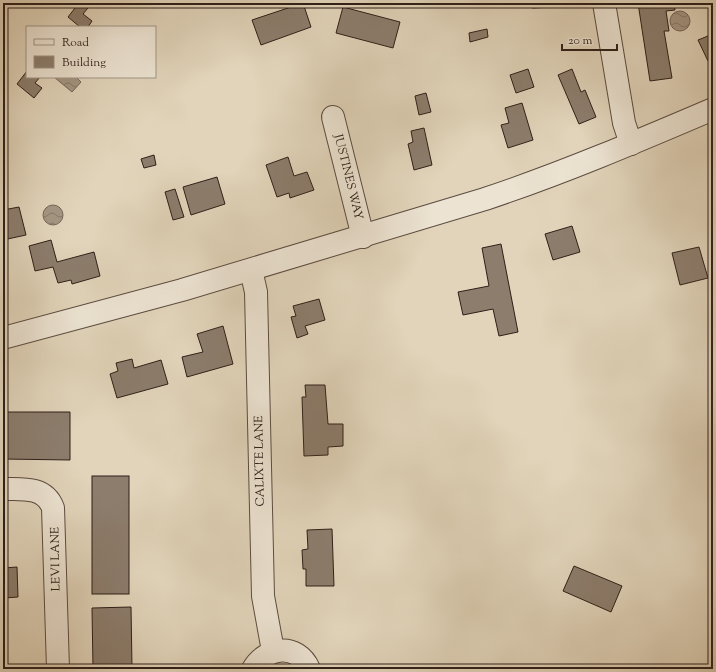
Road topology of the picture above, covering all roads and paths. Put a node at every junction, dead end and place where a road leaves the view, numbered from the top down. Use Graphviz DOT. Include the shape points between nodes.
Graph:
graph roads {
  1 [pos="604,3"];
  2 [pos="713,109"];
  3 [pos="333,117"];
  4 [pos="631,144"];
  5 [pos="363,237"];
  6 [pos="251,270"];
  7 [pos="3,338"];
  8 [pos="3,489"];
  9 [pos="274,651"];
  10 [pos="58,669"];
  11 [pos="253,669"];
  12 [pos="309,669"];
  1 -- 4 [label="street" via="624,123"];
  2 -- 4 [label="street"];
  3 -- 5 [label="street, JUSTINES WAY"];
  4 -- 5 [label="street" via="527,185"];
  5 -- 6 [label="street"];
  6 -- 7 [label="street"];
  6 -- 9 [label="street, CALIXTE LANE" via="256,292 263,596"];
  8 -- 10 [label="street, LEVI LANE" via="36,490 46,496 53,508"];
  9 -- 11 [label="street" via="257,661"];
  9 -- 12 [label="street" via="283,650 300,657"];
}
